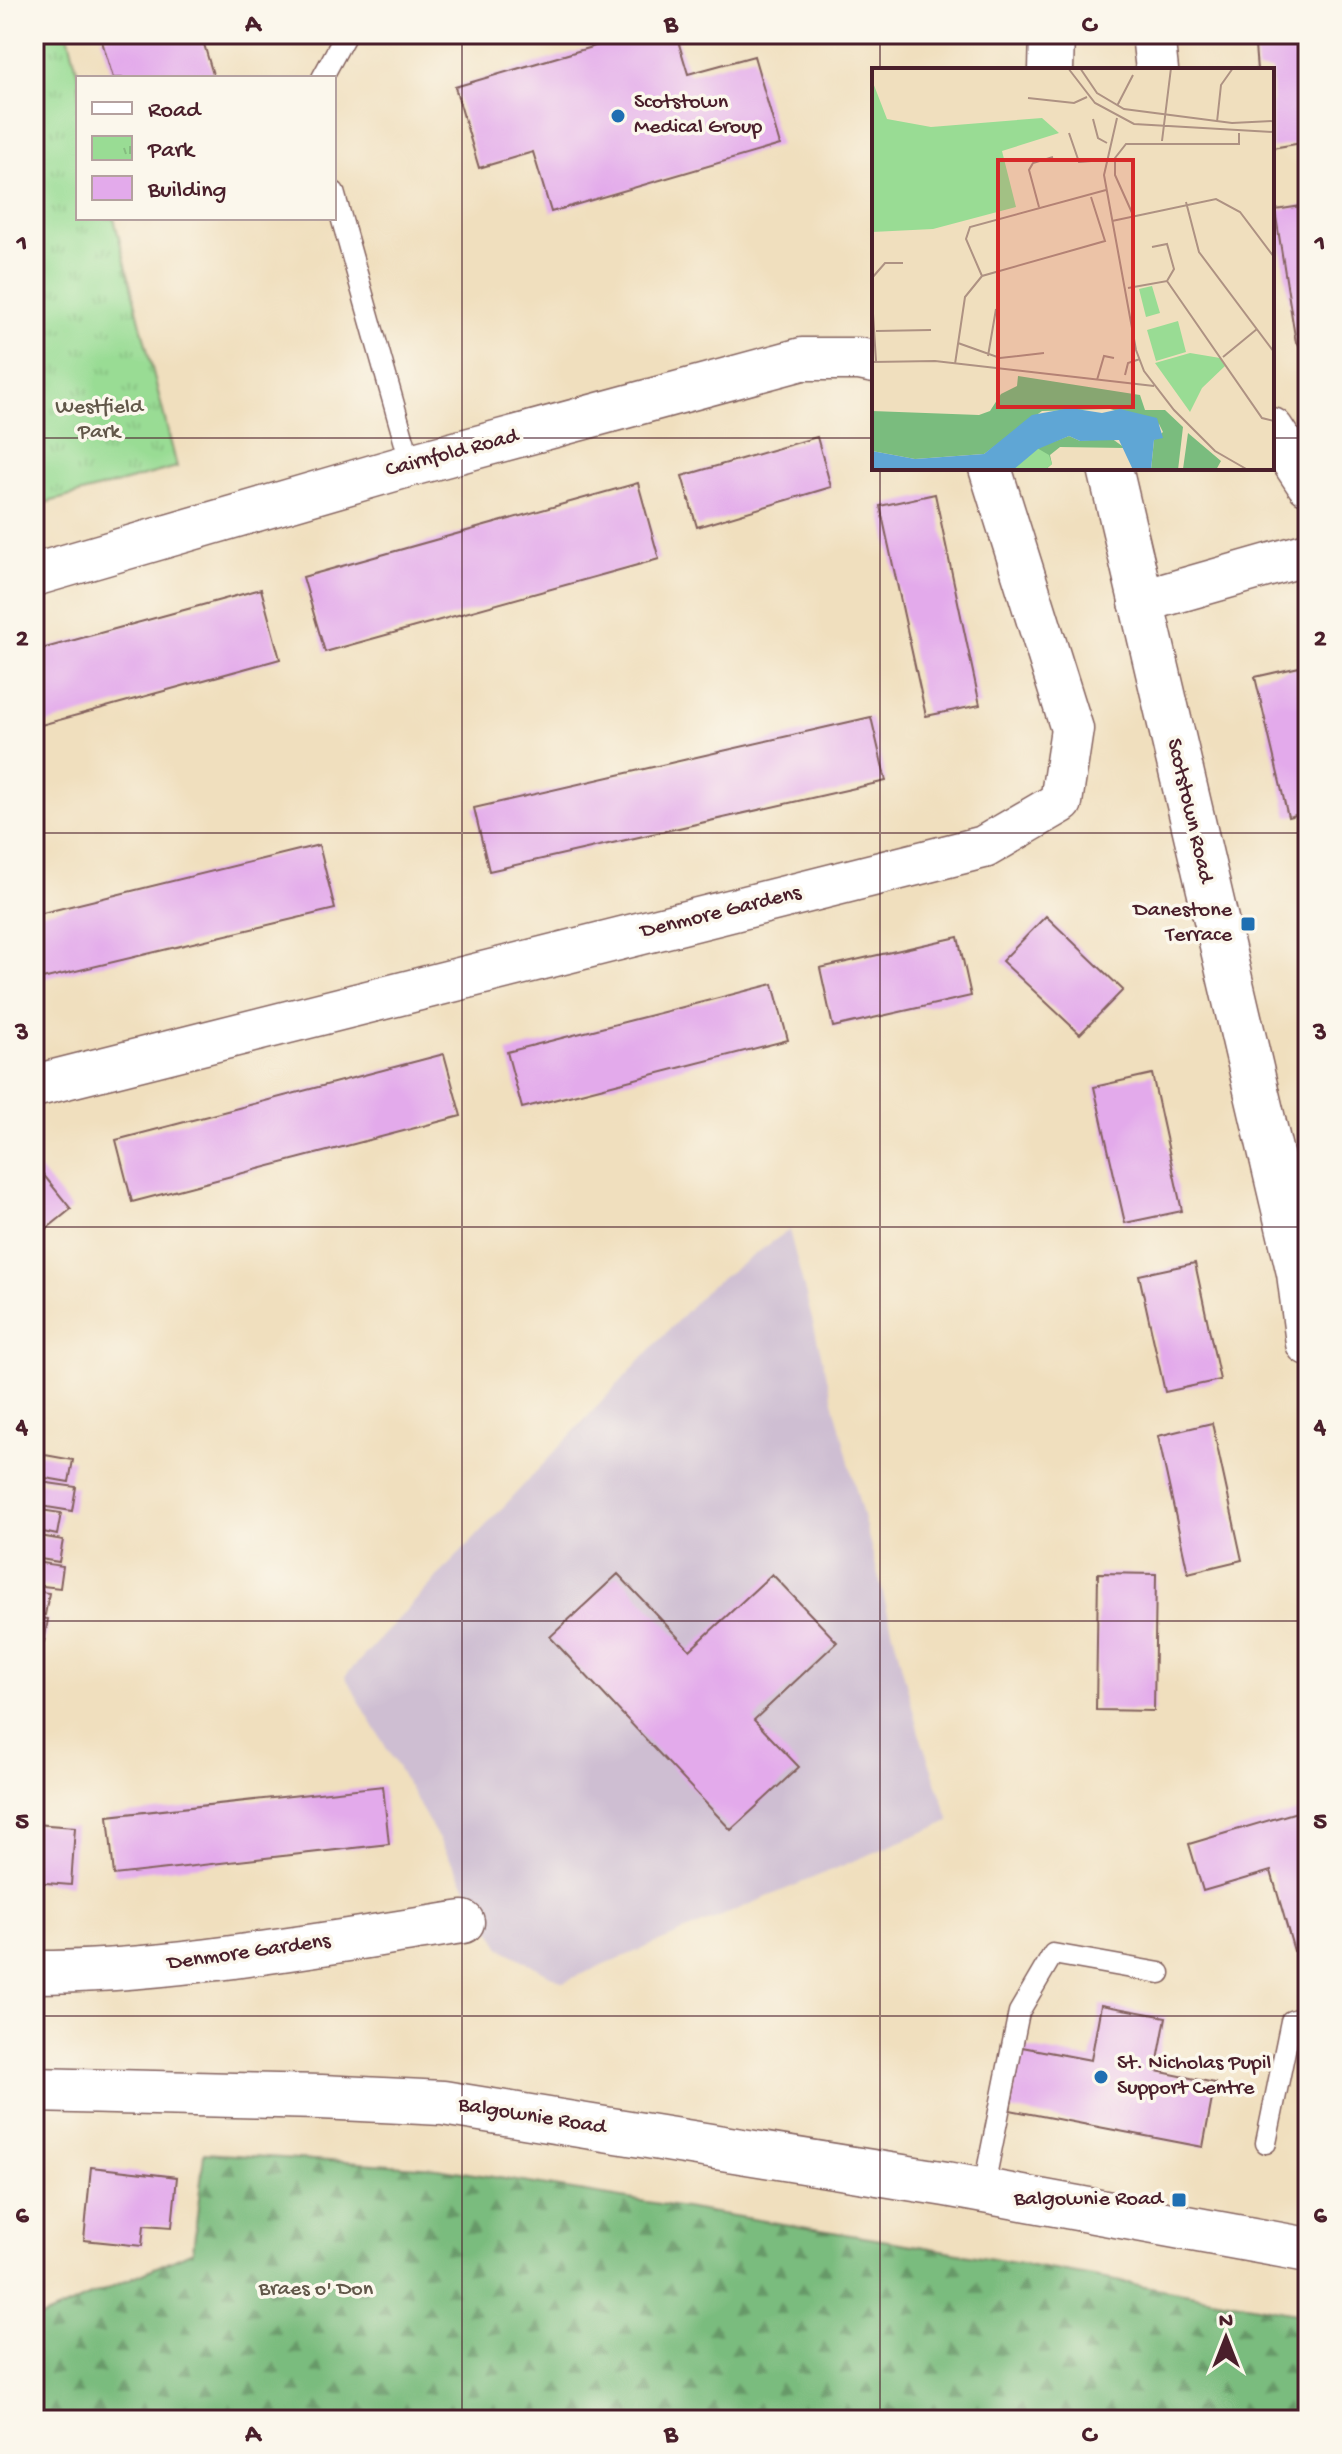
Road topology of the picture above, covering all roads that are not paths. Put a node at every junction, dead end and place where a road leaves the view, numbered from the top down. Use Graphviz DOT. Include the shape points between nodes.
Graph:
graph roads {
  1 [pos="346,34"];
  2 [pos="1052,34"];
  3 [pos="1153,34"];
  4 [pos="1051,68"];
  5 [pos="1157,68"];
  6 [pos="323,76"];
  7 [pos="336,199"];
  8 [pos="872,362"];
  9 [pos="1274,432"];
  10 [pos="411,465"];
  11 [pos="991,470"];
  12 [pos="1110,470"];
  13 [pos="1308,484"];
  14 [pos="1308,554"];
  15 [pos="34,575"];
  16 [pos="1140,602"];
  17 [pos="34,1086"];
  18 [pos="1303,1272"];
  19 [pos="1308,1343"];
  20 [pos="463,1922"];
  21 [pos="34,1972"];
  22 [pos="1160,1973"];
  23 [pos="1308,2015"];
  24 [pos="34,2090"];
  25 [pos="1266,2143"];
  26 [pos="983,2191"];
  27 [pos="1308,2250"];
  1 -- 6 [label="lane"];
  2 -- 4 [label="street"];
  3 -- 5 [label="street"];
  7 -- 10 [label="lane"];
  8 -- 10 [label="street, Cairnfold Road" via="802,359"];
  9 -- 13 [label="street"];
  10 -- 15 [label="street, Cairnfold Road"];
  11 -- 17 [label="street, Denmore Gardens" via="1072,729 1061,802 984,847"];
  12 -- 16 [label="street, Scotstown Road"];
  14 -- 16 [label="street"];
  16 -- 18 [label="street, Scotstown Road"];
  18 -- 19 [label="street, Scotstown Road"];
  20 -- 21 [label="street, Denmore Gardens" via="150,1966"];
  22 -- 26 [label="lane" via="1053,1954 1019,2012"];
  23 -- 25 [label="lane" via="1291,2021"];
  24 -- 26 [label="street, Balgownie Road" via="443,2103"];
  26 -- 27 [label="street, Balgownie Road"];
}
